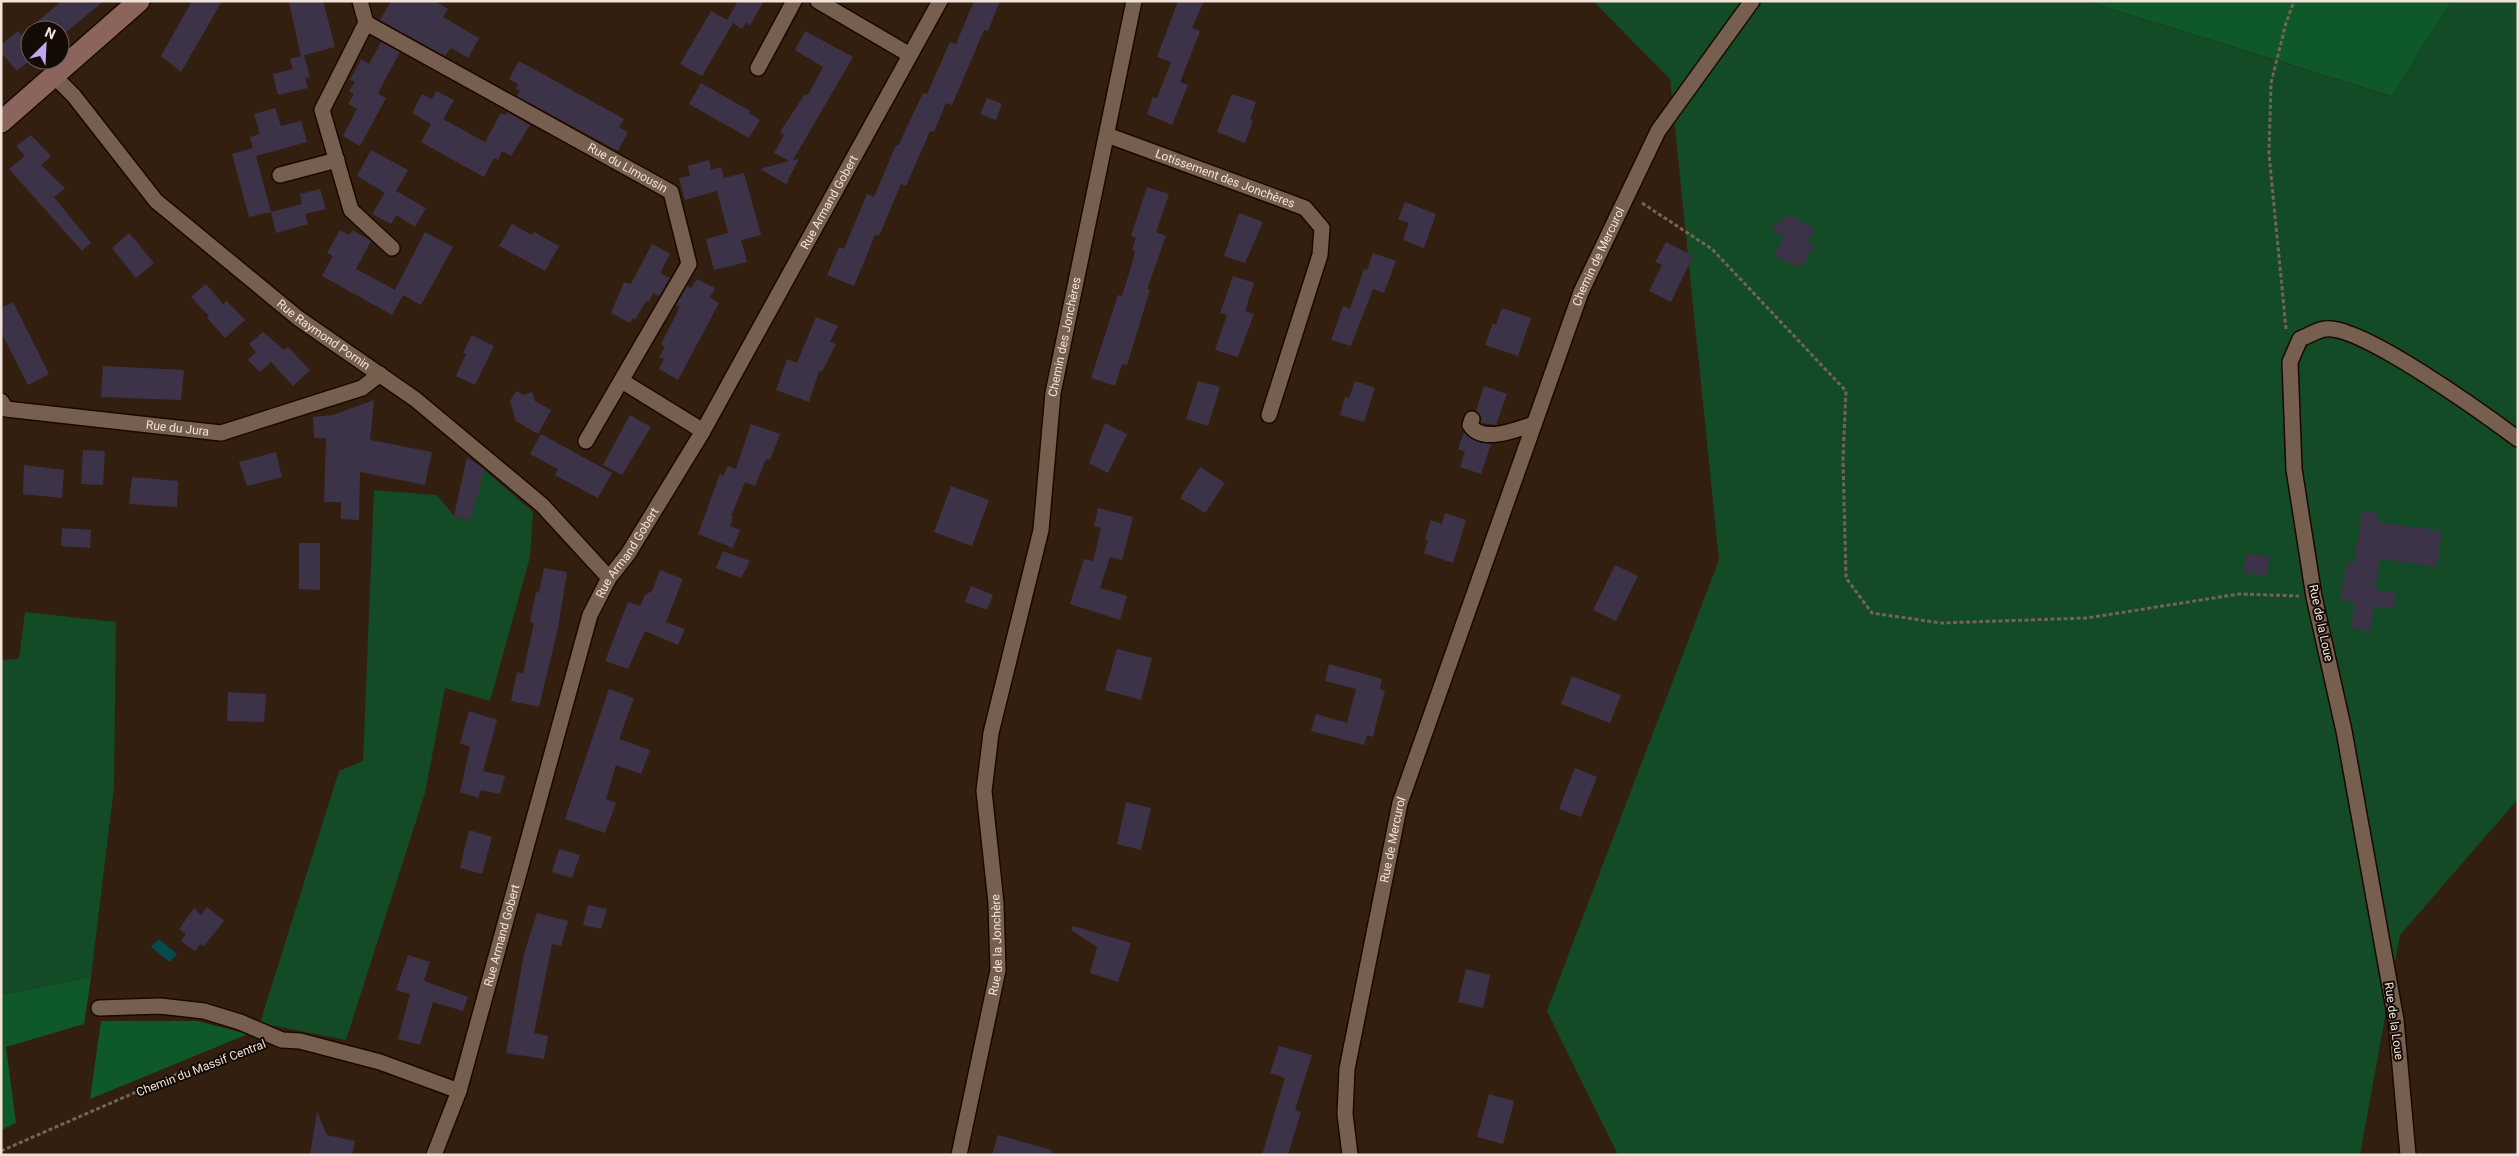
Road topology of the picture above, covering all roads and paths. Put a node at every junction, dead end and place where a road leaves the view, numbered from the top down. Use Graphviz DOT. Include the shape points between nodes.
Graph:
graph roads {
  1 [pos="139,1"];
  2 [pos="360,1"];
  3 [pos="794,1"];
  4 [pos="818,1"];
  5 [pos="940,1"];
  6 [pos="1134,1"];
  7 [pos="1752,1"];
  8 [pos="2294,1"];
  9 [pos="366,23"];
  10 [pos="910,56"];
  11 [pos="758,68"];
  12 [pos="54,76"];
  13 [pos="5,113"];
  14 [pos="1107,134"];
  15 [pos="337,160"];
  16 [pos="280,175"];
  17 [pos="1627,195"];
  18 [pos="392,248"];
  19 [pos="2290,362"];
  20 [pos="380,374"];
  21 [pos="622,381"];
  22 [pos="1,400"];
  23 [pos="1269,415"];
  24 [pos="1472,419"];
  25 [pos="1534,424"];
  26 [pos="703,431"];
  27 [pos="2518,439"];
  28 [pos="586,441"];
  29 [pos="1494,537"];
  30 [pos="609,578"];
  31 [pos="2314,597"];
  32 [pos="1005,674"];
  33 [pos="99,1008"];
  34 [pos="282,1040"];
  35 [pos="459,1090"];
  36 [pos="1,1151"];
  37 [pos="434,1155"];
  38 [pos="959,1155"];
  39 [pos="1350,1155"];
  40 [pos="2408,1155"];
  1 -- 12 [label="main road"];
  2 -- 9 [label="street"];
  3 -- 11 [label="street"];
  4 -- 10 [label="street"];
  5 -- 10 [label="street, Rue Armand Gobert"];
  6 -- 14 [label="street, Chemin des Jonchères"];
  7 -- 17 [label="street, Chemin de Mercurol" via="1658,131"];
  8 -- 19 [label="path" via="2271,83 2269,154"];
  9 -- 15 [label="street" via="322,110"];
  9 -- 21 [label="street, Rue du Limousin" via="671,192 689,264"];
  10 -- 26 [label="street, Rue Armand Gobert"];
  12 -- 13 [label="main road"];
  12 -- 20 [label="street, Rue Raymond Pornin" via="74,96 156,201 298,318"];
  14 -- 23 [label="street, Lotissement des Jonchères" via="1305,208 1322,228 1320,255"];
  14 -- 32 [label="street, Chemin des Jonchères" via="1053,393 1041,530"];
  15 -- 16 [label="street"];
  15 -- 18 [label="street" via="351,210"];
  17 -- 25 [label="street, Chemin de Mercurol" via="1581,292"];
  17 -- 31 [label="path" via="1712,249 1846,391 1843,459 1846,578 1872,612 1941,623 2077,618 2239,594"];
  19 -- 27 [label="street, Rue de la Loue" via="2300,339 2326,328 2352,334 2387,350"];
  19 -- 31 [label="street, Rue de la Loue" via="2294,469"];
  20 -- 22 [label="street, Rue du Jura" via="362,388 221,433 6,409"];
  20 -- 30 [label="street, Rue Raymond Pornin" via="416,399 542,505"];
  21 -- 26 [label="street"];
  21 -- 28 [label="street, Rue du Limousin"];
  24 -- 25 [label="street" via="1470,425 1475,433 1486,436"];
  25 -- 29 [label="street, Chemin de Mercurol"];
  26 -- 30 [label="street, Rue Armand Gobert" via="628,554"];
  29 -- 39 [label="street, Rue de Mercurol" via="1400,803 1347,1069 1346,1114"];
  30 -- 35 [label="street, Rue Armand Gobert" via="590,615"];
  31 -- 40 [label="street, Rue de la Loue" via="2344,731 2396,1020"];
  32 -- 38 [label="street, Rue de la Jonchère" via="991,733 984,791 996,903 998,970"];
  33 -- 34 [label="street" via="160,1006 204,1011"];
  34 -- 35 [label="street, Chemin du Massif Central" via="300,1041 380,1062"];
  34 -- 36 [label="path, Chemin du Massif Central" via="182,1072"];
  35 -- 37 [label="street, Rue Armand Gobert"];
}
